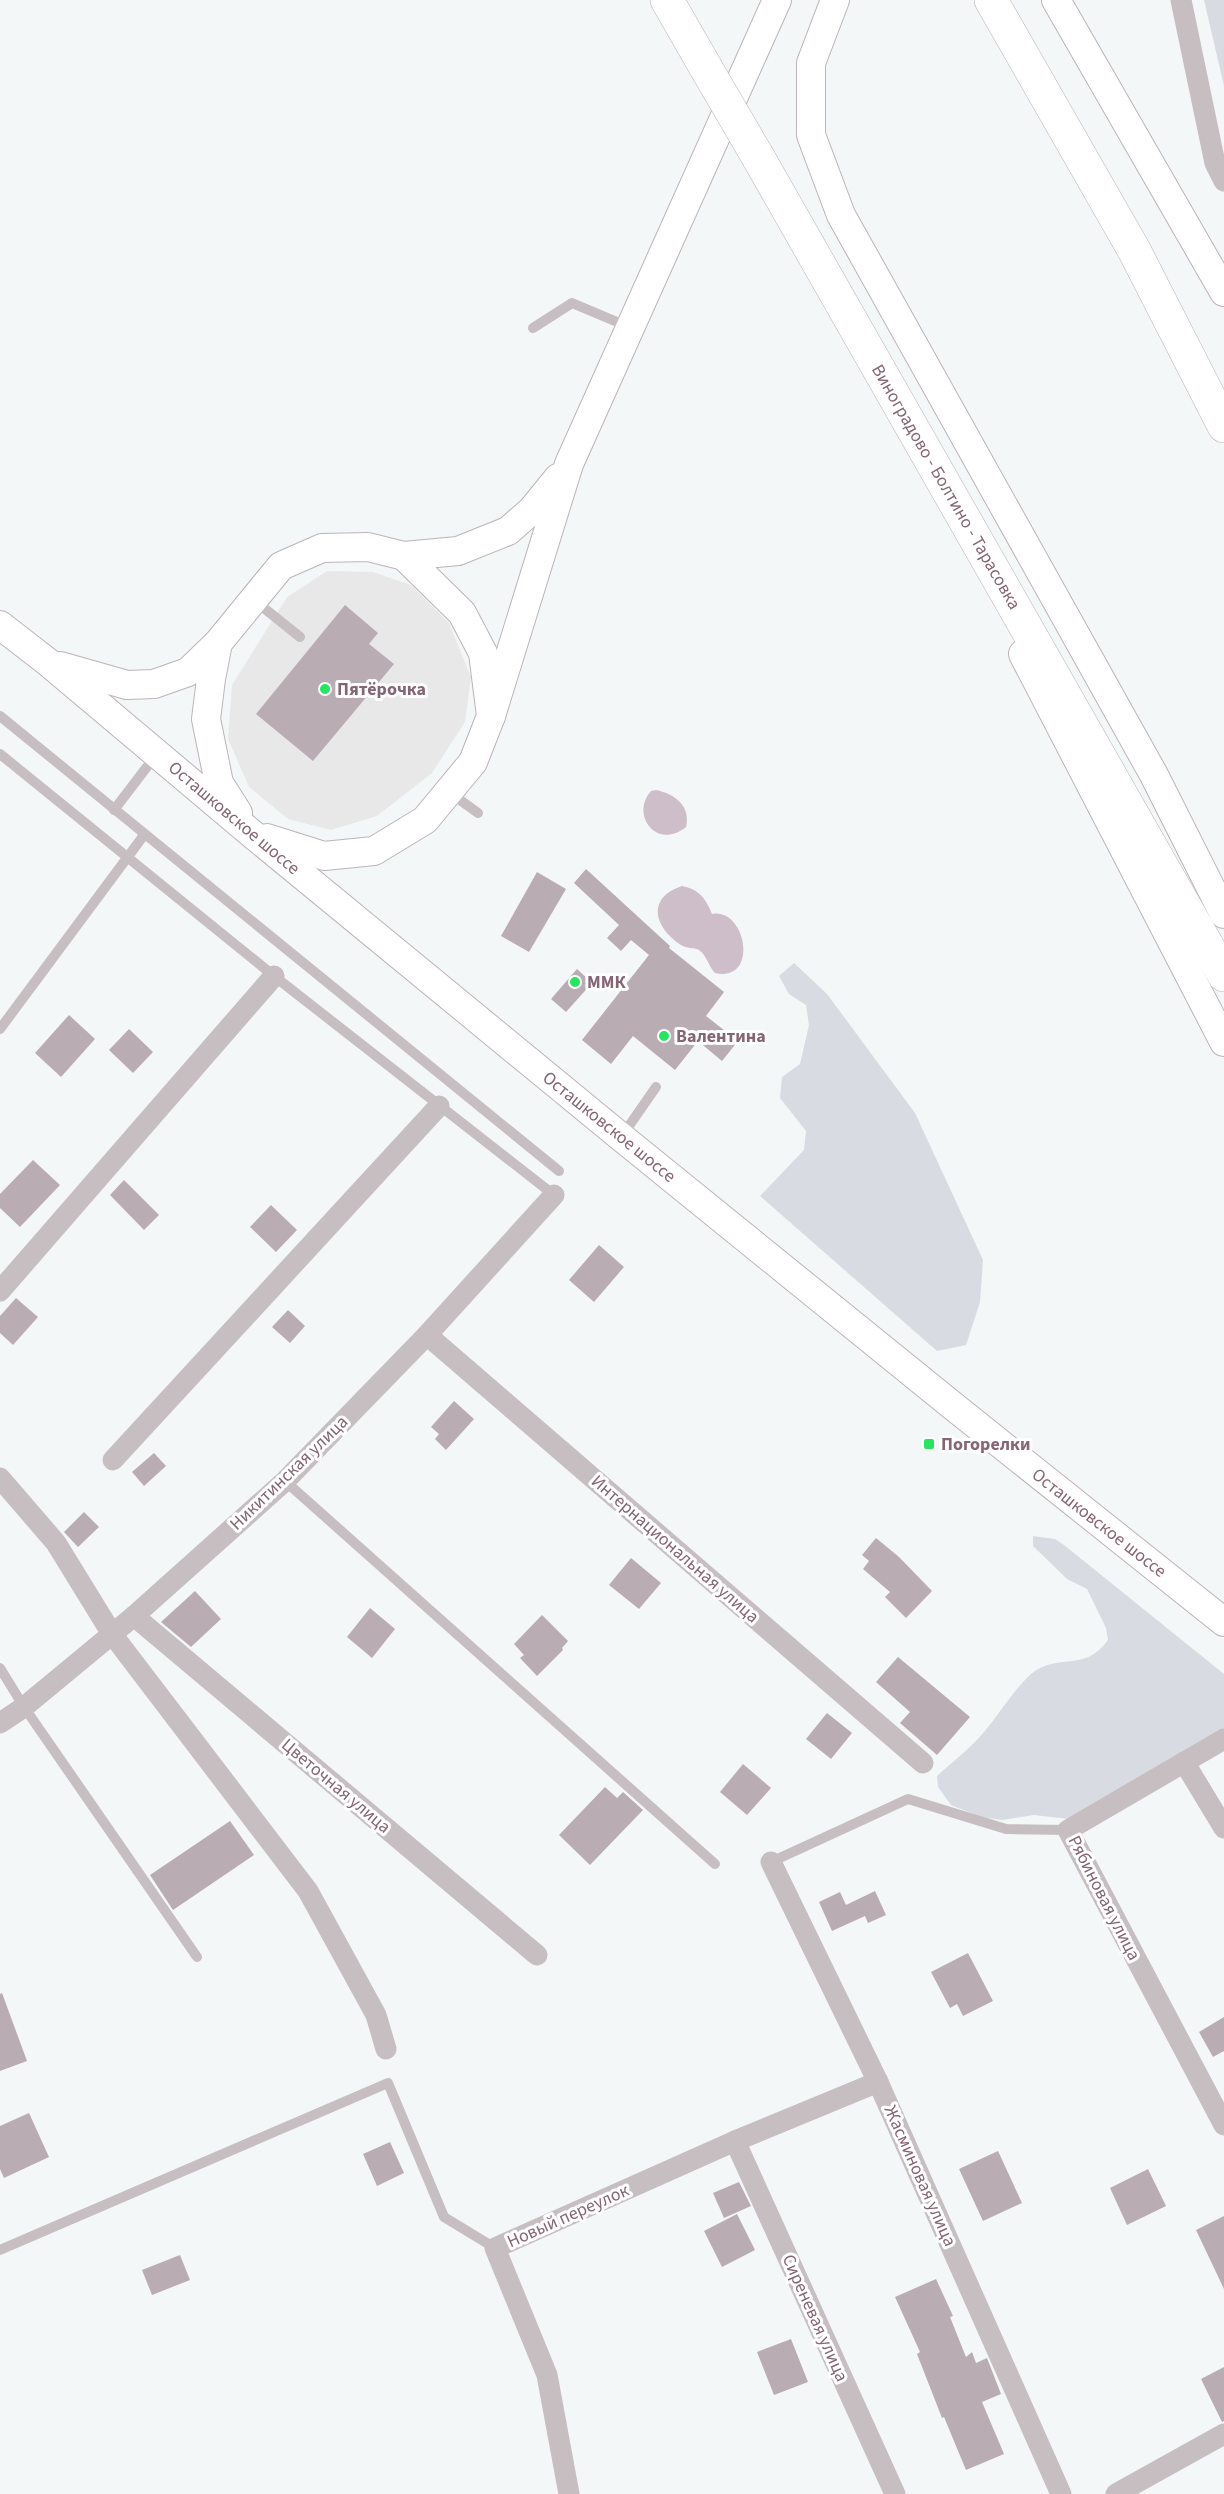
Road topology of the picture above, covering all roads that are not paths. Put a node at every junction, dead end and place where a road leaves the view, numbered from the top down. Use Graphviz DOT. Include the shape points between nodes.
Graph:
graph roads {
  1 [pos="667,0"];
  2 [pos="777,0"];
  3 [pos="835,0"];
  4 [pos="991,0"];
  5 [pos="1056,0"];
  6 [pos="1181,0"];
  7 [pos="1224,181"];
  8 [pos="819,264"];
  9 [pos="1224,292"];
  10 [pos="533,328"];
  11 [pos="630,328"];
  12 [pos="1224,426"];
  13 [pos="569,464"];
  14 [pos="404,556"];
  15 [pos="253,599"];
  16 [pos="0,625"];
  17 [pos="300,637"];
  18 [pos="218,643"];
  19 [pos="49,663"];
  20 [pos="0,716"];
  21 [pos="491,716"];
  22 [pos="0,754"];
  23 [pos="156,754"];
  24 [pos="448,791"];
  25 [pos="114,810"];
  26 [pos="478,813"];
  27 [pos="251,833"];
  28 [pos="144,835"];
  29 [pos="127,858"];
  30 [pos="1224,914"];
  31 [pos="1224,975"];
  32 [pos="274,976"];
  33 [pos="0,1029"];
  34 [pos="1224,1042"];
  35 [pos="657,1087"];
  36 [pos="440,1106"];
  37 [pos="621,1137"];
  38 [pos="559,1171"];
  39 [pos="554,1196"];
  40 [pos="0,1291"];
  41 [pos="428,1335"];
  42 [pos="113,1460"];
  43 [pos="0,1478"];
  44 [pos="285,1481"];
  45 [pos="134,1616"];
  46 [pos="1224,1622"];
  47 [pos="112,1634"];
  48 [pos="0,1668"];
  49 [pos="24,1707"];
  50 [pos="0,1723"];
  51 [pos="1224,1739"];
  52 [pos="1184,1762"];
  53 [pos="923,1763"];
  54 [pos="1224,1828"];
  55 [pos="1068,1830"];
  56 [pos="771,1862"];
  57 [pos="715,1864"];
  58 [pos="537,1955"];
  59 [pos="197,1957"];
  60 [pos="386,2049"];
  61 [pos="878,2082"];
  62 [pos="1224,2125"];
  63 [pos="735,2141"];
  64 [pos="495,2248"];
  65 [pos="0,2250"];
  66 [pos="1224,2434"];
  67 [pos="569,2494"];
  68 [pos="895,2494"];
  69 [pos="1061,2494"];
  70 [pos="1116,2494"];
  1 -- 8 [label="main road, Виноградово - Болтино - Тарасовка, bridge"];
  2 -- 11 [label="main road"];
  3 -- 30 [label="main road" via="811,63 811,135 841,215 1154,775"];
  4 -- 12 [label="main road" via="1134,249"];
  5 -- 9 [label="main road"];
  6 -- 7 [label="street" via="1215,163"];
  8 -- 31 [label="main road, Виноградово - Болтино - Тарасовка"];
  8 -- 34 [label="main road"];
  10 -- 11 [label="lane" via="572,303"];
  11 -- 13 [label="main road"];
  13 -- 14 [label="main road" via="532,510 508,531 458,551"];
  13 -- 21 [label="main road"];
  14 -- 15 [label="main road" via="368,547 322,548 281,566"];
  14 -- 21 [label="main road" via="462,613 483,653"];
  15 -- 17 [label="lane"];
  15 -- 18 [label="main road"];
  16 -- 19 [label="main road, Осташковское шоссе"];
  18 -- 19 [label="main road" via="188,672 154,684 127,685"];
  18 -- 27 [label="main road" via="206,719 219,783"];
  19 -- 23 [label="main road, Осташковское шоссе"];
  20 -- 25 [label="lane"];
  21 -- 24 [label="main road" via="473,762"];
  22 -- 29 [label="lane"];
  23 -- 25 [label="lane"];
  23 -- 27 [label="main road, Осташковское шоссе"];
  24 -- 26 [label="lane"];
  24 -- 27 [label="main road" via="425,820 374,851 324,856"];
  25 -- 28 [label="lane"];
  27 -- 37 [label="main road, Осташковское шоссе"];
  28 -- 29 [label="lane"];
  28 -- 38 [label="lane"];
  29 -- 32 [label="lane"];
  29 -- 33 [label="lane"];
  32 -- 36 [label="lane"];
  32 -- 40 [label="street"];
  35 -- 37 [label="lane"];
  36 -- 39 [label="lane"];
  36 -- 42 [label="street"];
  37 -- 46 [label="main road, Осташковское шоссе"];
  39 -- 41 [label="street, Никитинская улица"];
  41 -- 44 [label="street, Никитинская улица"];
  41 -- 53 [label="street, Интернациональная улица"];
  43 -- 47 [label="street" via="56,1543"];
  44 -- 45 [label="street, Никитинская улица"];
  44 -- 57 [label="lane"];
  45 -- 47 [label="street, Никитинская улица"];
  45 -- 58 [label="street, Цветочная улица"];
  47 -- 49 [label="street, Никитинская улица"];
  47 -- 60 [label="street" via="308,1891 376,2015"];
  48 -- 49 [label="lane"];
  49 -- 50 [label="street, Никитинская улица"];
  49 -- 59 [label="lane"];
  51 -- 52 [label="street, Рябиновая улица"];
  52 -- 54 [label="street"];
  52 -- 55 [label="street, Рябиновая улица"];
  55 -- 56 [label="lane" via="1006,1829 908,1799"];
  55 -- 62 [label="street, Рябиновая улица"];
  56 -- 61 [label="street, Жасминовая улица"];
  61 -- 63 [label="street, Новый переулок"];
  61 -- 69 [label="street, Жасминовая улица"];
  63 -- 64 [label="street, Новый переулок"];
  63 -- 68 [label="street, Сиреневая улица"];
  64 -- 65 [label="lane" via="444,2217 388,2084"];
  64 -- 67 [label="street, Новый переулок" via="547,2375"];
  66 -- 70 [label="street"];
}
